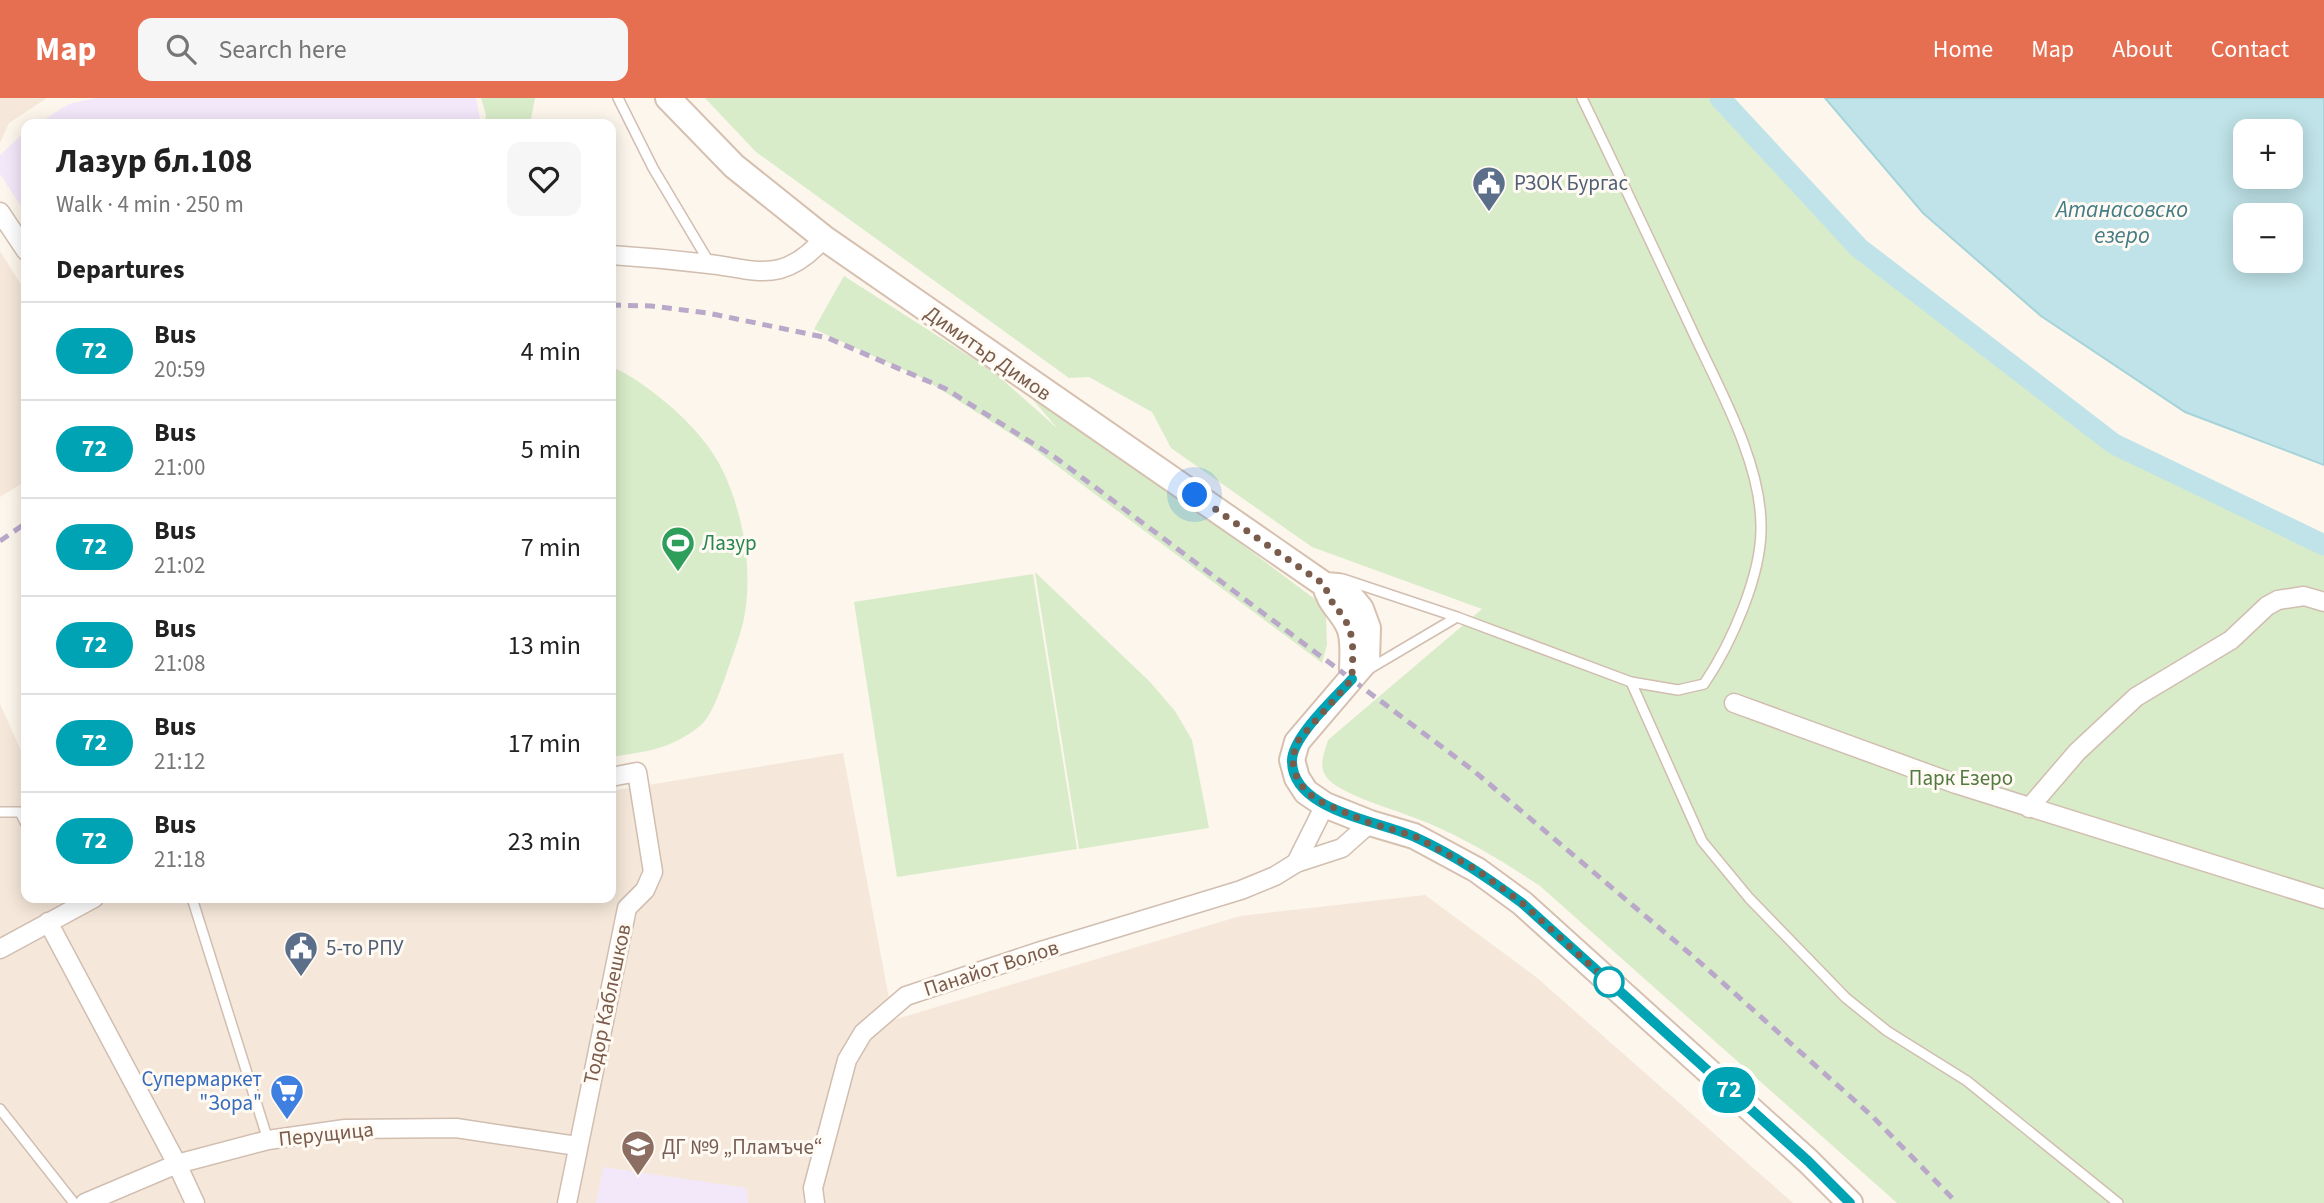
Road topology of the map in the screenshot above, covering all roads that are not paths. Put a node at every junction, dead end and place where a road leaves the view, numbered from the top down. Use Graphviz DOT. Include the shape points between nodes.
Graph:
graph roads {
  1 [pos="618,98"];
  2 [pos="668,98"];
  3 [pos="1582,98"];
  4 [pos="0,212"];
  5 [pos="824,239"];
  6 [pos="21,244"];
  7 [pos="616,255"];
  8 [pos="709,264"];
  9 [pos="1325,585"];
  10 [pos="2324,602"];
  11 [pos="1457,617"];
  12 [pos="1352,679"];
  13 [pos="1630,682"];
  14 [pos="1734,703"];
  15 [pos="616,776"];
  16 [pos="1325,804"];
  17 [pos="2029,807"];
  18 [pos="0,812"];
  19 [pos="21,815"];
  20 [pos="1370,823"];
  21 [pos="1296,863"];
  22 [pos="2324,899"];
  23 [pos="80,903"];
  24 [pos="194,903"];
  25 [pos="48,922"];
  26 [pos="0,949"];
  27 [pos="0,1109"];
  28 [pos="268,1140"];
  29 [pos="577,1146"];
  30 [pos="177,1164"];
  31 [pos="74,1203"];
  32 [pos="85,1203"];
  33 [pos="195,1203"];
  34 [pos="567,1203"];
  35 [pos="815,1203"];
  36 [pos="1850,1203"];
  37 [pos="2118,1203"];
  1 -- 8 [label="lane"];
  2 -- 5 [label="main road, Димитър Димов" via="734,166"];
  3 -- 13 [label="lane" via="1726,405 1759,495 1762,529 1749,591 1720,660 1704,684 1678,690"];
  4 -- 6 [label="street"];
  5 -- 8 [label="street" via="811,253 781,269"];
  5 -- 9 [label="main road, Димитър Димов"];
  7 -- 8 [label="street"];
  9 -- 11 [label="lane" via="1337,578 1349,580"];
  9 -- 12 [label="main road, Димитър Димов" via="1328,599 1350,629"];
  10 -- 17 [label="street" via="2304,596 2277,600 2231,640 2136,697 2086,743"];
  11 -- 12 [label="lane"];
  11 -- 13 [label="lane"];
  12 -- 16 [label="main road" via="1297,742 1292,760 1306,792"];
  13 -- 37 [label="lane" via="1702,841 1749,898 1846,998 1887,1031 1967,1081"];
  14 -- 17 [label="street"];
  15 -- 29 [label="street, Тодор Каблешков" via="636,772 653,872 645,890 627,908"];
  16 -- 20 [label="main road"];
  16 -- 21 [label="street"];
  17 -- 22 [label="street"];
  18 -- 19 [label="lane"];
  20 -- 21 [label="street, Панайот Волов" via="1342,848"];
  20 -- 36 [label="main road" via="1414,836 1477,870 1522,903"];
  21 -- 35 [label="street, Панайот Волов" via="1241,890 906,996 863,1033 847,1060 813,1188"];
  23 -- 25 [label="street"];
  24 -- 28 [label="lane"];
  25 -- 26 [label="street"];
  25 -- 30 [label="street"];
  27 -- 31 [label="lane"];
  28 -- 29 [label="street, Перущица" via="345,1129 456,1128"];
  28 -- 30 [label="street, Перущица"];
  29 -- 34 [label="street, Тодор Каблешков"];
  30 -- 32 [label="street, Перущица"];
  30 -- 33 [label="street"];
}
